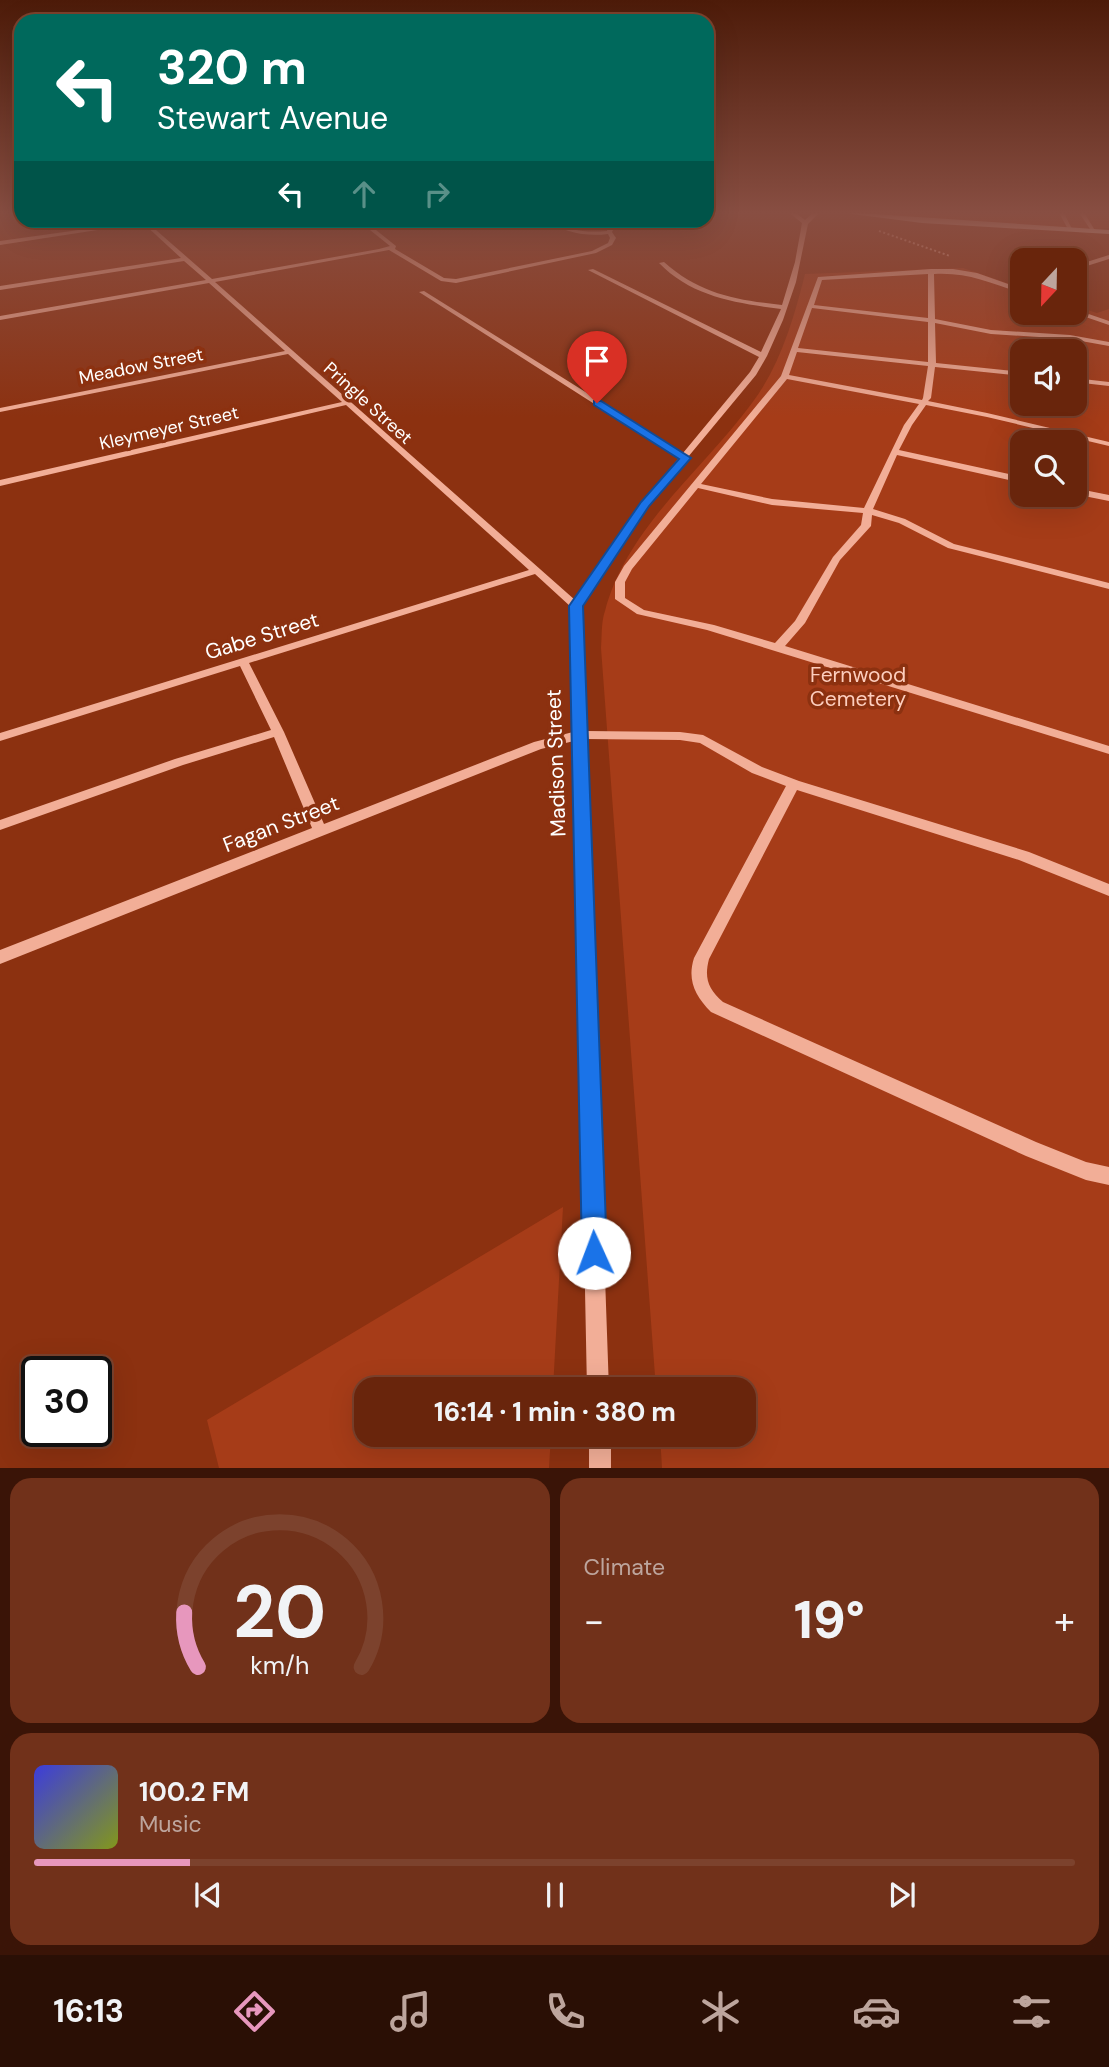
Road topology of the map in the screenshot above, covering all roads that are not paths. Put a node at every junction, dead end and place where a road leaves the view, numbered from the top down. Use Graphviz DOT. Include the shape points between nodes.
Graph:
graph roads {
  1 [pos="54,280"];
  2 [pos="206,280"];
  3 [pos="229,280"];
  4 [pos="442,280"];
  5 [pos="463,280"];
  6 [pos="610,280"];
  7 [pos="679,280"];
  8 [pos="792,280"];
  9 [pos="819,280"];
  10 [pos="931,280"];
  11 [pos="989,280"];
  12 [pos="210,283"];
  13 [pos="1010,287"];
  14 [pos="0,288"];
  15 [pos="422,292"];
  16 [pos="810,306"];
  17 [pos="783,307"];
  18 [pos="1087,316"];
  19 [pos="1109,317"];
  20 [pos="0,318"];
  21 [pos="932,320"];
  22 [pos="1100,320"];
  23 [pos="1109,323"];
  24 [pos="1109,344"];
  25 [pos="796,350"];
  26 [pos="288,352"];
  27 [pos="764,356"];
  28 [pos="932,364"];
  29 [pos="1010,373"];
  30 [pos="785,376"];
  31 [pos="1087,381"];
  32 [pos="1109,384"];
  33 [pos="345,403"];
  34 [pos="923,404"];
  35 [pos="0,410"];
  36 [pos="1109,438"];
  37 [pos="1096,441"];
  38 [pos="1109,444"];
  39 [pos="895,452"];
  40 [pos="685,458"];
  41 [pos="1010,477"];
  42 [pos="0,483"];
  43 [pos="695,485"];
  44 [pos="1087,494"];
  45 [pos="1109,498"];
  46 [pos="869,510"];
  47 [pos="535,571"];
  48 [pos="1109,586"];
  49 [pos="576,606"];
  50 [pos="777,648"];
  51 [pos="243,663"];
  52 [pos="278,732"];
  53 [pos="580,735"];
  54 [pos="0,737"];
  55 [pos="1109,750"];
  56 [pos="794,784"];
  57 [pos="0,825"];
  58 [pos="320,831"];
  59 [pos="1109,890"];
  60 [pos="0,957"];
  61 [pos="1109,1176"];
  62 [pos="598,1377"];
  63 [pos="600,1447"];
  64 [pos="600,1468"];
  1 -- 14 [label="street"];
  2 -- 12 [label="street, Pringle Street"];
  3 -- 12 [label="street"];
  4 -- 5 [label="street"];
  6 -- 27 [label="street"];
  7 -- 17 [label="street" via="720,297"];
  8 -- 17 [label="street"];
  9 -- 16 [label="street"];
  10 -- 21 [label="street"];
  11 -- 13 [label="street"];
  12 -- 20 [label="street"];
  12 -- 26 [label="street, Pringle Street"];
  15 -- 40 [label="street"];
  16 -- 21 [label="street"];
  16 -- 25 [label="street"];
  17 -- 27 [label="street"];
  18 -- 22 [label="street"];
  19 -- 22 [label="street"];
  21 -- 24 [label="street" via="991,332"];
  21 -- 28 [label="street"];
  22 -- 23 [label="street"];
  25 -- 28 [label="street"];
  25 -- 30 [label="street"];
  26 -- 33 [label="street, Pringle Street"];
  26 -- 35 [label="street, Meadow Street"];
  27 -- 40 [label="street"];
  28 -- 29 [label="street"];
  28 -- 34 [label="street"];
  30 -- 34 [label="street"];
  30 -- 43 [label="street"];
  31 -- 32 [label="street"];
  33 -- 42 [label="street, Kleymeyer Street"];
  33 -- 47 [label="street, Pringle Street"];
  34 -- 37 [label="street"];
  34 -- 39 [label="street"];
  36 -- 37 [label="street"];
  37 -- 38 [label="street"];
  39 -- 41 [label="street"];
  39 -- 46 [label="street"];
  40 -- 49 [label="street" via="645,504"];
  43 -- 46 [label="street" via="772,502"];
  43 -- 50 [label="street" via="628,568 620,582 620,599 641,612"];
  44 -- 45 [label="street"];
  46 -- 48 [label="street" via="951,546"];
  46 -- 50 [label="street" via="866,526 836,559 800,623"];
  47 -- 49 [label="street, Pringle Street"];
  47 -- 51 [label="street, Gabe Street"];
  49 -- 53 [label="street, Madison Street"];
  50 -- 55 [label="street"];
  51 -- 52 [label="street"];
  51 -- 54 [label="street, Gabe Street"];
  52 -- 57 [label="street"];
  52 -- 58 [label="street"];
  53 -- 56 [label="street, Fagan Street" via="703,739 757,770"];
  53 -- 58 [label="street, Fagan Street" via="538,745"];
  53 -- 62 [label="street, Madison Street"];
  56 -- 59 [label="street, Fagan Street" via="1024,856"];
  56 -- 61 [label="street" via="702,958 698,982 705,996 717,1007 1032,1150"];
  58 -- 60 [label="street, Fagan Street"];
  63 -- 64 [label="street"];
}
